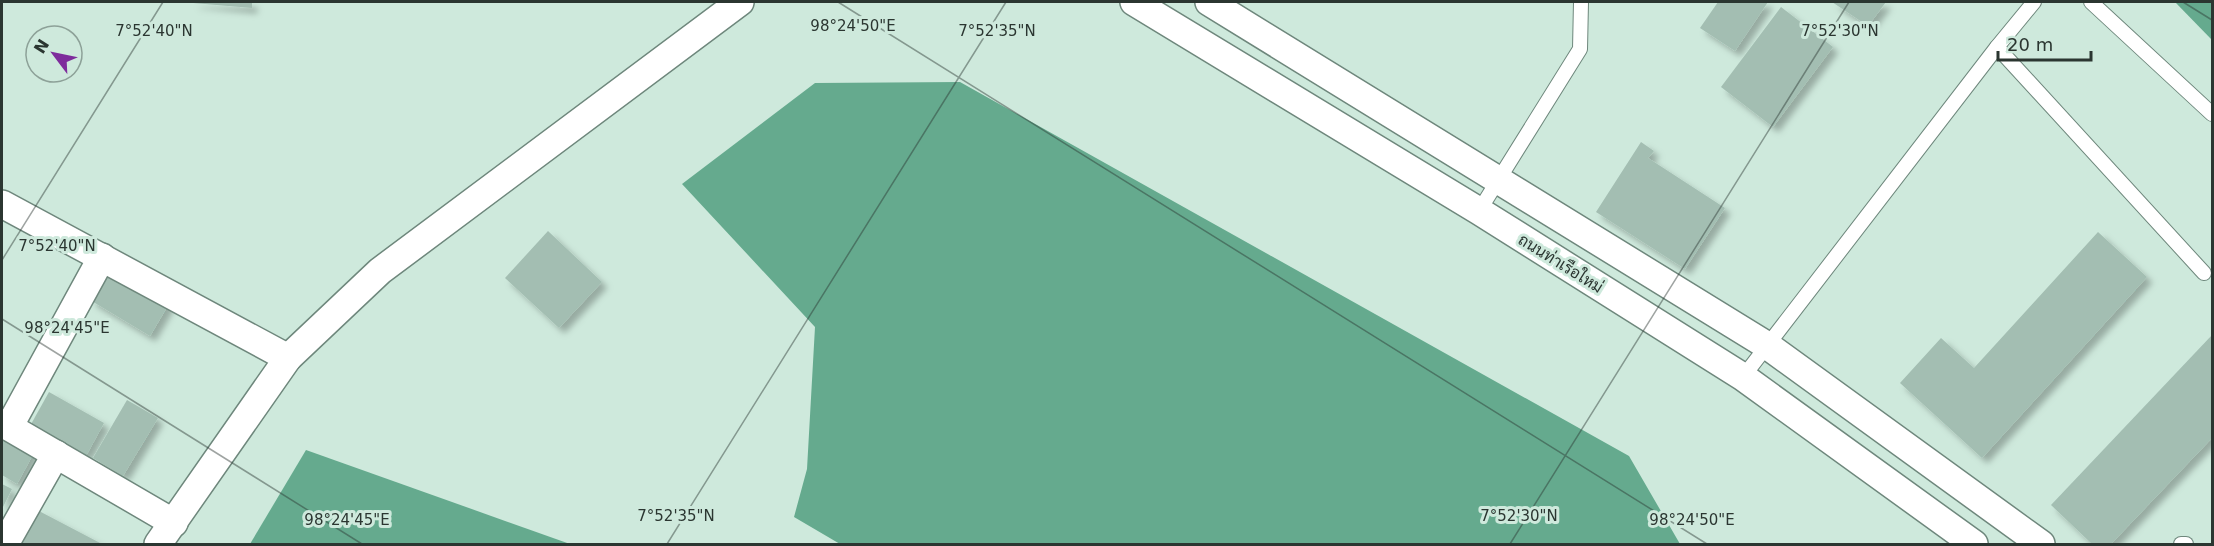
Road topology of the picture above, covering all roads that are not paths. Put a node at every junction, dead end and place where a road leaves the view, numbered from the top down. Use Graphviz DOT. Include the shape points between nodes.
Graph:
graph roads {
  1 [pos="741,2"];
  2 [pos="1134,2"];
  3 [pos="1209,2"];
  4 [pos="1581,2"];
  5 [pos="2034,2"];
  6 [pos="2091,2"];
  7 [pos="1997,47"];
  8 [pos="2212,114"];
  9 [pos="1499,179"];
  10 [pos="2,204"];
  11 [pos="1479,211"];
  12 [pos="102,257"];
  13 [pos="2204,273"];
  14 [pos="1768,346"];
  15 [pos="288,358"];
  16 [pos="1743,377"];
  17 [pos="5,425"];
  18 [pos="56,454"];
  19 [pos="174,523"];
  20 [pos="5,544"];
  21 [pos="158,544"];
  22 [pos="1974,544"];
  23 [pos="2041,544"];
  24 [pos="2181,544"];
  25 [pos="2186,544"];
  1 -- 15 [label="street" via="380,271"];
  2 -- 11 [label="street, ถนนท่าเรือใหม่"];
  3 -- 9 [label="street"];
  4 -- 9 [label="lane" via="1580,49"];
  5 -- 7 [label="lane"];
  6 -- 8 [label="lane"];
  7 -- 13 [label="lane"];
  7 -- 14 [label="lane"];
  9 -- 11 [label="lane"];
  9 -- 14 [label="street"];
  10 -- 12 [label="street"];
  11 -- 16 [label="street, ถนนท่าเรือใหม่"];
  12 -- 15 [label="street"];
  12 -- 17 [label="street"];
  14 -- 16 [label="lane"];
  14 -- 23 [label="street"];
  15 -- 19 [label="street"];
  16 -- 22 [label="street, ถนนท่าเรือใหม่"];
  17 -- 18 [label="street"];
  18 -- 19 [label="street"];
  18 -- 20 [label="street"];
  19 -- 21 [label="street"];
  24 -- 25 [label="lane"];
}
